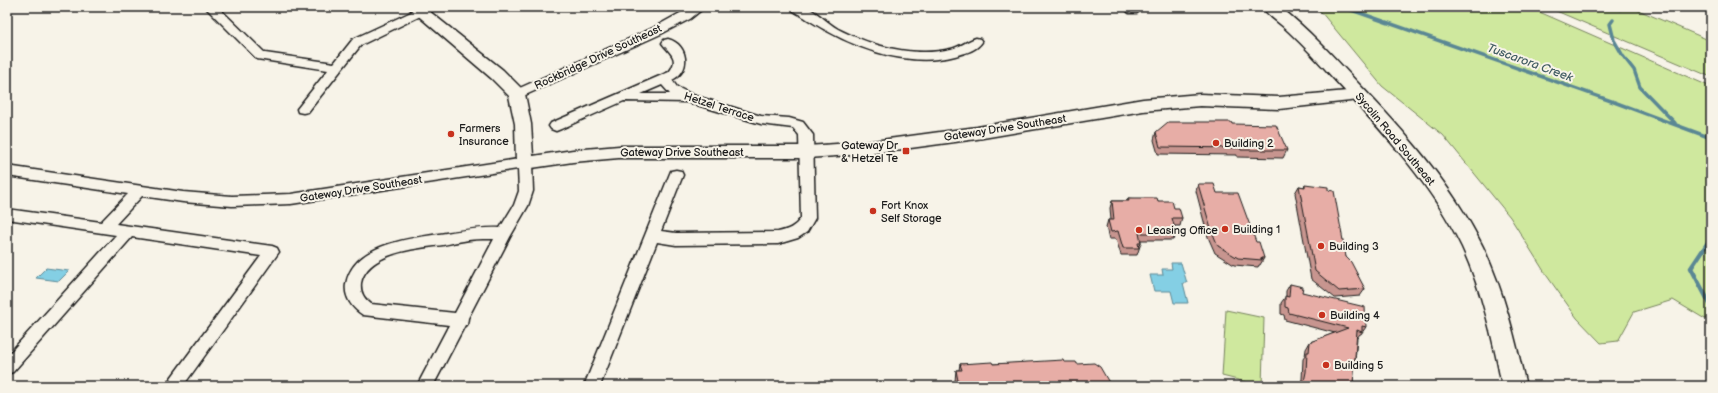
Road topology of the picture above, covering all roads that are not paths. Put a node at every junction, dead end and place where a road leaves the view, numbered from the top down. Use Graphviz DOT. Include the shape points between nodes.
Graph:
graph roads {
  1 [pos="211,7"];
  2 [pos="698,7"];
  3 [pos="795,7"];
  4 [pos="1270,7"];
  5 [pos="422,9"];
  6 [pos="976,42"];
  7 [pos="668,43"];
  8 [pos="337,67"];
  9 [pos="664,80"];
  10 [pos="517,94"];
  11 [pos="1360,95"];
  12 [pos="622,98"];
  13 [pos="689,98"];
  14 [pos="303,109"];
  15 [pos="556,126"];
  16 [pos="807,152"];
  17 [pos="525,163"];
  18 [pos="7,171"];
  19 [pos="676,175"];
  20 [pos="139,191"];
  21 [pos="7,214"];
  22 [pos="104,228"];
  23 [pos="128,232"];
  24 [pos="504,234"];
  25 [pos="653,236"];
  26 [pos="460,320"];
  27 [pos="7,367"];
  28 [pos="173,386"];
  29 [pos="425,386"];
  30 [pos="592,386"];
  31 [pos="1514,386"];
  1 -- 8 [label="street" via="260,56"];
  2 -- 10 [label="street, Rockbridge Drive Southeast" via="657,31"];
  3 -- 6 [label="street" via="838,34 885,50 940,55 963,50"];
  4 -- 11 [label="main road, Sycolin Road Southeast" via="1289,22"];
  5 -- 8 [label="street" via="357,42"];
  5 -- 10 [label="street"];
  7 -- 9 [label="street" via="678,53 680,60 675,73"];
  8 -- 14 [label="street"];
  9 -- 12 [label="street"];
  9 -- 13 [label="street, Hetzel Terrace" via="673,90"];
  10 -- 17 [label="street" via="523,124"];
  11 -- 16 [label="street, Gateway Drive Southeast" via="1287,102 1200,100 1143,105 905,144"];
  11 -- 31 [label="main road, Sycolin Road Southeast" via="1426,173 1462,229 1480,266 1496,311"];
  12 -- 13 [label="street"];
  12 -- 15 [label="street"];
  13 -- 16 [label="street, Hetzel Terrace" via="761,120 782,120 798,125 806,136"];
  16 -- 17 [label="street, Gateway Drive Southeast" via="619,152"];
  16 -- 25 [label="street, Hetzel Terrace" via="808,218 802,228 793,234 778,238 676,239"];
  17 -- 20 [label="street, Gateway Drive Southeast" via="290,199 232,202"];
  17 -- 24 [label="street" via="526,191 521,206"];
  18 -- 20 [label="street, Gateway Drive Southeast"];
  19 -- 25 [label="street"];
  20 -- 22 [label="street"];
  21 -- 22 [label="street"];
  22 -- 23 [label="street"];
  23 -- 27 [label="street"];
  23 -- 28 [label="street" via="272,252"];
  24 -- 26 [label="street"];
  24 -- 26 [label="street" via="482,233 402,246 381,253 370,260 355,279 354,297 368,310"];
  25 -- 30 [label="street"];
  26 -- 29 [label="street"];
}
